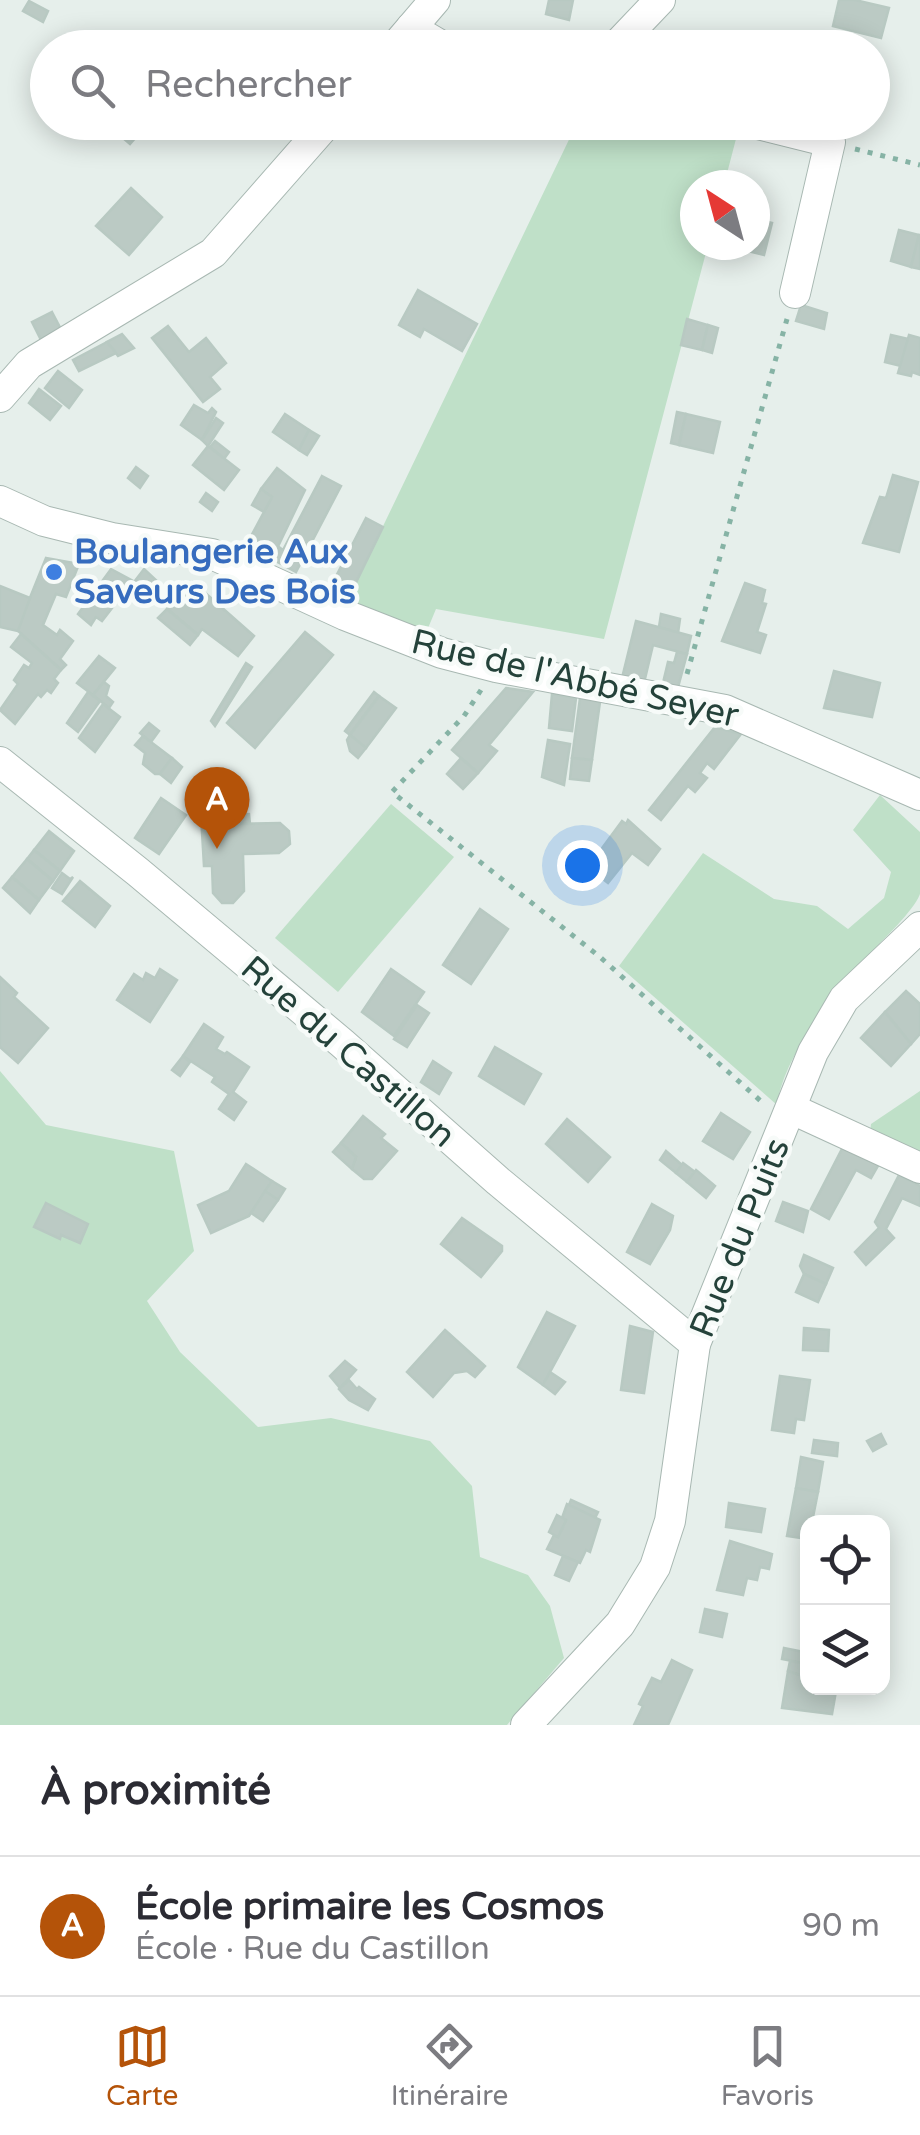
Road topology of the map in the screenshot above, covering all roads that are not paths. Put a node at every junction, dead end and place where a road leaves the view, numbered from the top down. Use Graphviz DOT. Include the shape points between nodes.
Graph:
graph roads {
  1 [pos="435,0"];
  2 [pos="660,0"];
  3 [pos="409,30"];
  4 [pos="631,30"];
  5 [pos="312,140"];
  6 [pos="822,140"];
  7 [pos="795,293"];
  8 [pos="14,361"];
  9 [pos="0,397"];
  10 [pos="0,501"];
  11 [pos="0,762"];
  12 [pos="920,795"];
  13 [pos="920,927"];
  14 [pos="789,1117"];
  15 [pos="920,1168"];
  16 [pos="695,1344"];
  17 [pos="526,1725"];
  1 -- 3 [label="street"];
  2 -- 4 [label="street"];
  5 -- 8 [label="street" via="213,254"];
  6 -- 7 [label="street" via="830,142"];
  8 -- 9 [label="street"];
  10 -- 12 [label="street, Rue de l'Abbé Seyer" via="44,521 212,554 407,641 496,666 725,710"];
  11 -- 16 [label="street, Rue du Castillon"];
  13 -- 14 [label="street, Rue du Puits" via="844,999 813,1052"];
  14 -- 15 [label="street"];
  14 -- 16 [label="street, Rue du Puits"];
  16 -- 17 [label="street, Rue du Puits" via="670,1521 655,1567 620,1624"];
}
